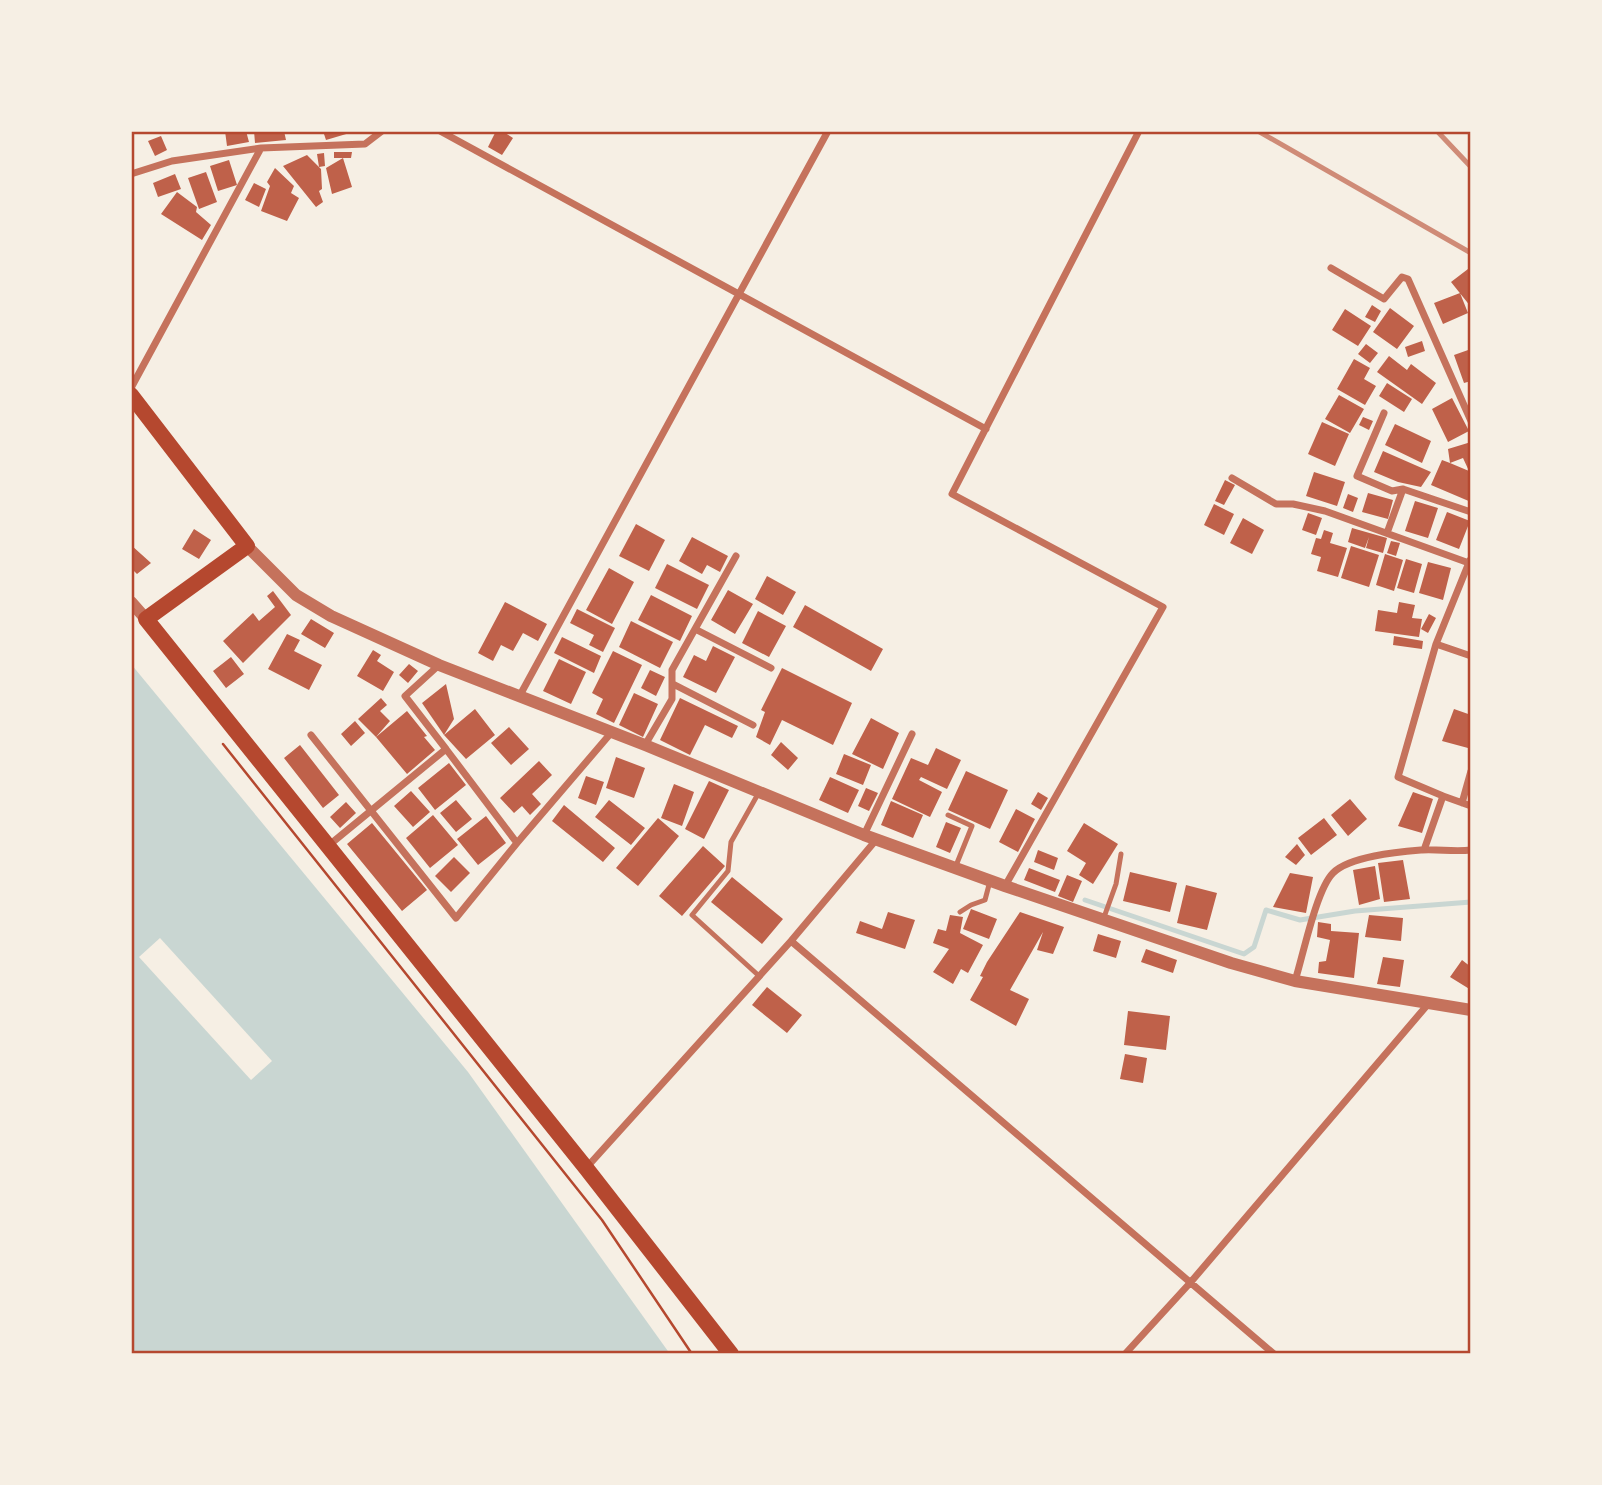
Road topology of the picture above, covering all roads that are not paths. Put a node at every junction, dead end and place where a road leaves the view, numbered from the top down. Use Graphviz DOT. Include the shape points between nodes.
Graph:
graph roads {
  1 [pos="382,131"];
  2 [pos="440,131"];
  3 [pos="828,131"];
  4 [pos="1139,131"];
  5 [pos="261,148"];
  6 [pos="131,174"];
  7 [pos="1331,268"];
  8 [pos="740,293"];
  9 [pos="131,388"];
  10 [pos="131,395"];
  11 [pos="1471,396"];
  12 [pos="1462,400"];
  13 [pos="1384,413"];
  14 [pos="1471,421"];
  15 [pos="986,429"];
  16 [pos="1232,478"];
  17 [pos="1404,489"];
  18 [pos="1471,512"];
  19 [pos="1387,533"];
  20 [pos="247,546"];
  21 [pos="736,556"];
  22 [pos="1470,561"];
  23 [pos="131,602"];
  24 [pos="146,619"];
  25 [pos="695,629"];
  26 [pos="1436,644"];
  27 [pos="1471,656"];
  28 [pos="439,665"];
  29 [pos="771,668"];
  30 [pos="673,684"];
  31 [pos="519,697"];
  32 [pos="753,725"];
  33 [pos="611,733"];
  34 [pos="912,734"];
  35 [pos="311,735"];
  36 [pos="645,745"];
  37 [pos="446,749"];
  38 [pos="1471,771"];
  39 [pos="759,791"];
  40 [pos="1443,796"];
  41 [pos="1466,804"];
  42 [pos="372,811"];
  43 [pos="948,815"];
  44 [pos="870,837"];
  45 [pos="517,843"];
  46 [pos="328,847"];
  47 [pos="1424,850"];
  48 [pos="1471,850"];
  49 [pos="1122,854"];
  50 [pos="955,868"];
  51 [pos="990,881"];
  52 [pos="1005,887"];
  53 [pos="960,912"];
  54 [pos="1103,920"];
  55 [pos="791,941"];
  56 [pos="758,975"];
  57 [pos="1296,981"];
  58 [pos="1429,1003"];
  59 [pos="1471,1010"];
  60 [pos="586,1168"];
  61 [pos="1190,1283"];
  62 [pos="731,1354"];
  63 [pos="1125,1354"];
  64 [pos="1274,1354"];
  1 -- 5 [label="street" via="365,144"];
  2 -- 8 [label="street"];
  3 -- 8 [label="street"];
  4 -- 15 [label="street"];
  5 -- 6 [label="street" via="172,162"];
  5 -- 9 [label="street"];
  7 -- 12 [label="street" via="1384,299 1402,277 1408,279"];
  8 -- 15 [label="street"];
  8 -- 31 [label="street"];
  10 -- 20 [label="main road"];
  11 -- 12 [label="street"];
  12 -- 14 [label="street"];
  13 -- 17 [label="street" via="1357,476 1392,491"];
  15 -- 52 [label="street" via="952,494 1163,607"];
  16 -- 19 [label="street" via="1276,504 1325,511"];
  17 -- 18 [label="street"];
  17 -- 19 [label="street"];
  19 -- 22 [label="street"];
  20 -- 24 [label="main road"];
  20 -- 28 [label="street" via="296,595"];
  21 -- 25 [label="street"];
  22 -- 26 [label="street"];
  23 -- 24 [label="street"];
  24 -- 46 [label="main road"];
  25 -- 29 [label="street"];
  25 -- 30 [label="street" via="671,670"];
  26 -- 27 [label="street"];
  26 -- 40 [label="street" via="1398,777"];
  28 -- 31 [label="street"];
  28 -- 37 [label="street" via="405,696"];
  30 -- 32 [label="street"];
  30 -- 36 [label="street" via="672,699"];
  31 -- 33 [label="street"];
  33 -- 36 [label="street"];
  33 -- 45 [label="street"];
  34 -- 44 [label="street"];
  35 -- 42 [label="street"];
  36 -- 39 [label="street"];
  37 -- 42 [label="street"];
  37 -- 45 [label="street"];
  38 -- 41 [label="street"];
  39 -- 44 [label="street"];
  39 -- 56 [label="lane" via="731,842 728,871 692,915"];
  40 -- 41 [label="street"];
  40 -- 47 [label="street"];
  42 -- 45 [label="street" via="456,918"];
  42 -- 46 [label="street"];
  43 -- 50 [label="lane" via="972,825"];
  44 -- 50 [label="street"];
  44 -- 55 [label="street"];
  46 -- 60 [label="main road"];
  47 -- 48 [label="street"];
  47 -- 57 [label="street" via="1379,855 1333,873 1321,896"];
  49 -- 54 [label="lane"];
  50 -- 51 [label="street"];
  51 -- 52 [label="street"];
  51 -- 53 [label="lane" via="985,900"];
  52 -- 54 [label="street"];
  54 -- 57 [label="street"];
  55 -- 56 [label="street"];
  55 -- 61 [label="street"];
  56 -- 60 [label="street"];
  57 -- 58 [label="street"];
  58 -- 59 [label="street"];
  58 -- 61 [label="street"];
  60 -- 62 [label="main road"];
  61 -- 63 [label="street"];
  61 -- 64 [label="street"];
}
